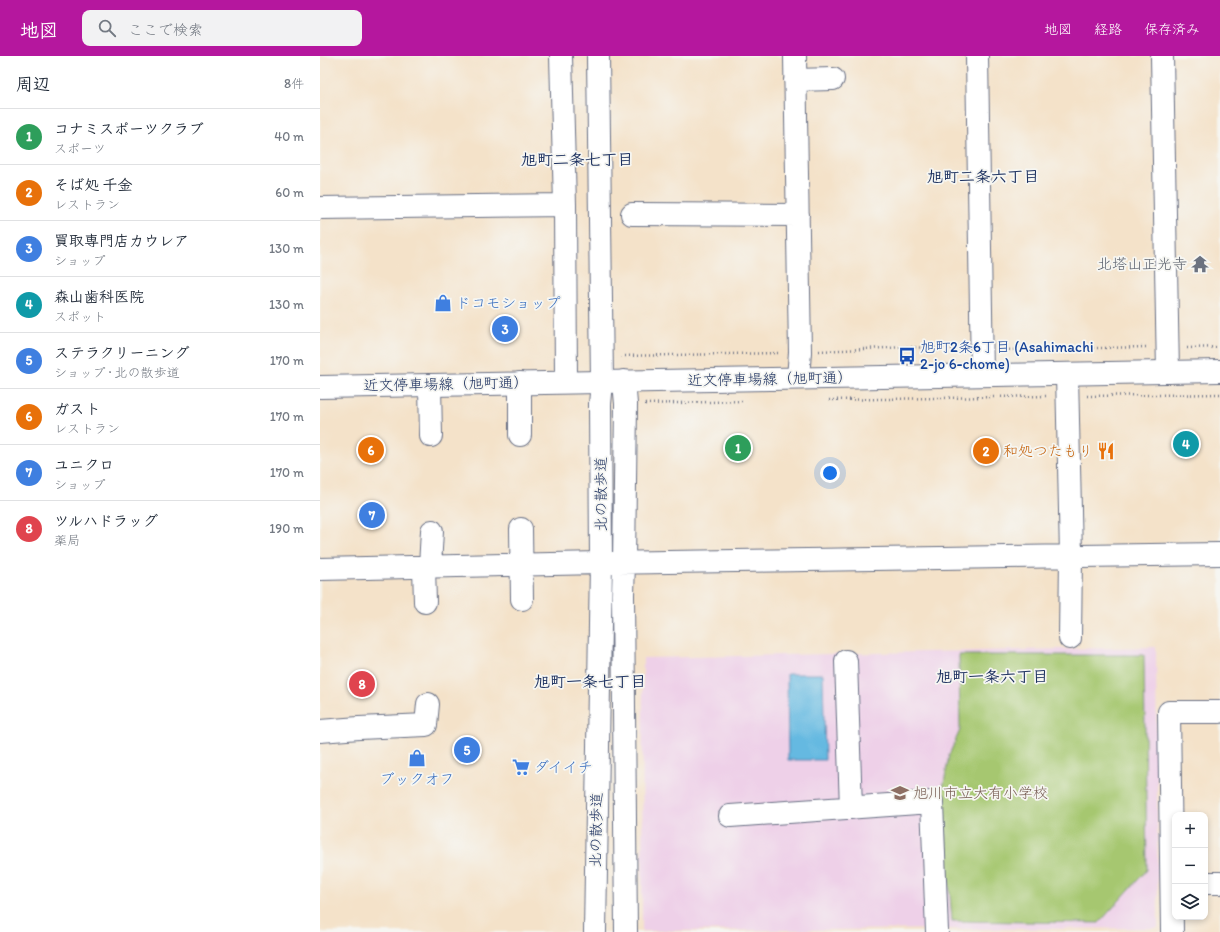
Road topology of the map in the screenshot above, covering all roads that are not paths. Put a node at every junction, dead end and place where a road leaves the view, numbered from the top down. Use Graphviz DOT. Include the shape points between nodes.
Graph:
graph roads {
  1 [pos="561,56"];
  2 [pos="598,56"];
  3 [pos="795,56"];
  4 [pos="977,56"];
  5 [pos="1162,56"];
  6 [pos="833,79"];
  7 [pos="795,80"];
  8 [pos="565,205"];
  9 [pos="320,208"];
  10 [pos="632,214"];
  11 [pos="798,215"];
  12 [pos="1220,371"];
  13 [pos="1168,372"];
  14 [pos="1067,374"];
  15 [pos="982,375"];
  16 [pos="798,378"];
  17 [pos="624,381"];
  18 [pos="566,382"];
  19 [pos="602,382"];
  20 [pos="520,383"];
  21 [pos="430,385"];
  22 [pos="320,386"];
  23 [pos="520,435"];
  24 [pos="431,436"];
  25 [pos="521,529"];
  26 [pos="432,531"];
  27 [pos="1220,554"];
  28 [pos="1071,556"];
  29 [pos="601,563"];
  30 [pos="624,563"];
  31 [pos="522,564"];
  32 [pos="427,566"];
  33 [pos="320,568"];
  34 [pos="522,599"];
  35 [pos="425,602"];
  36 [pos="1070,638"];
  37 [pos="846,661"];
  38 [pos="428,704"];
  39 [pos="1220,712"];
  40 [pos="320,731"];
  41 [pos="851,808"];
  42 [pos="730,816"];
  43 [pos="1172,848"];
  44 [pos="1173,884"];
  45 [pos="1208,884"];
  46 [pos="1220,884"];
  47 [pos="594,932"];
  48 [pos="626,932"];
  49 [pos="937,932"];
  50 [pos="1172,932"];
  1 -- 8 [label="street"];
  2 -- 19 [label="street, 北の散歩道"];
  3 -- 7 [label="street"];
  4 -- 15 [label="street"];
  5 -- 13 [label="street"];
  6 -- 7 [label="street"];
  7 -- 11 [label="street"];
  8 -- 9 [label="street"];
  8 -- 18 [label="street"];
  10 -- 11 [label="street"];
  11 -- 16 [label="street"];
  12 -- 13 [label="street, 近文停車場線（旭町通）"];
  13 -- 14 [label="street, 近文停車場線（旭町通）"];
  14 -- 15 [label="street, 近文停車場線（旭町通）"];
  14 -- 28 [label="street"];
  15 -- 16 [label="street, 近文停車場線（旭町通）"];
  16 -- 17 [label="street, 近文停車場線（旭町通）"];
  17 -- 19 [label="street, 近文停車場線（旭町通）"];
  17 -- 30 [label="street"];
  18 -- 19 [label="street, 近文停車場線（旭町通）"];
  18 -- 20 [label="street, 近文停車場線（旭町通）"];
  19 -- 29 [label="street, 北の散歩道"];
  20 -- 21 [label="street, 近文停車場線（旭町通）"];
  20 -- 23 [label="street"];
  21 -- 22 [label="street, 近文停車場線（旭町通）"];
  21 -- 24 [label="street"];
  25 -- 31 [label="street"];
  26 -- 32 [label="street"];
  27 -- 28 [label="street"];
  28 -- 30 [label="street"];
  28 -- 36 [label="street"];
  29 -- 30 [label="street"];
  29 -- 31 [label="street"];
  29 -- 47 [label="street, 北の散歩道"];
  30 -- 48 [label="street"];
  31 -- 32 [label="street"];
  31 -- 34 [label="street"];
  32 -- 33 [label="street"];
  32 -- 35 [label="street"];
  37 -- 41 [label="street"];
  38 -- 40 [label="street" via="426,725"];
  39 -- 43 [label="street" via="1169,712"];
  41 -- 42 [label="street"];
  41 -- 49 [label="street" via="932,802"];
  44 -- 50 [label="street"];
  45 -- 46 [label="street"];
}
